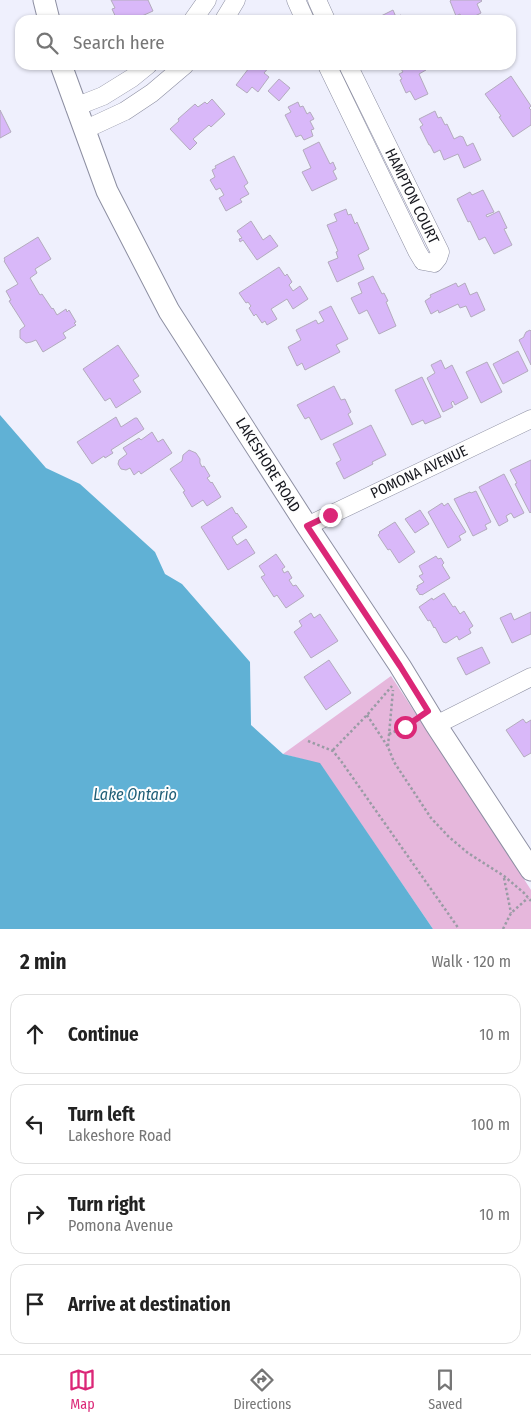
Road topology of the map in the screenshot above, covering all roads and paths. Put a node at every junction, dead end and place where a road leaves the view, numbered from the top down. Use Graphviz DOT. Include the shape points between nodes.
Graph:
graph roads {
  1 [pos="44,0"];
  2 [pos="207,0"];
  3 [pos="236,0"];
  4 [pos="296,0"];
  5 [pos="317,0"];
  6 [pos="48,15"];
  7 [pos="196,15"];
  8 [pos="227,15"];
  9 [pos="304,15"];
  10 [pos="324,15"];
  11 [pos="63,70"];
  12 [pos="142,70"];
  13 [pos="178,70"];
  14 [pos="330,70"];
  15 [pos="350,70"];
  16 [pos="362,94"];
  17 [pos="346,103"];
  18 [pos="76,106"];
  19 [pos="362,116"];
  20 [pos="84,130"];
  21 [pos="531,419"];
  22 [pos="307,526"];
  23 [pos="396,676"];
  24 [pos="531,677"];
  25 [pos="367,715"];
  26 [pos="432,718"];
  27 [pos="389,734"];
  28 [pos="308,741"];
  29 [pos="388,747"];
  30 [pos="333,751"];
  31 [pos="531,870"];
  32 [pos="504,876"];
  33 [pos="528,898"];
  34 [pos="531,901"];
  35 [pos="511,913"];
  36 [pos="459,929"];
  37 [pos="503,929"];
  1 -- 6 [label="main road"];
  2 -- 7 [label="street"];
  3 -- 8 [label="street"];
  4 -- 9 [label="street"];
  5 -- 10 [label="street"];
  11 -- 18 [label="main road, LAKESHORE ROAD"];
  12 -- 18 [label="street" via="103,96"];
  13 -- 20 [label="street" via="125,111"];
  14 -- 17 [label="street, HAMPTON COURT"];
  15 -- 16 [label="street, HAMPTON COURT"];
  16 -- 17 [label="street"];
  16 -- 19 [label="street, HAMPTON COURT"];
  17 -- 19 [label="street, HAMPTON COURT"];
  18 -- 20 [label="main road, LAKESHORE ROAD"];
  19 -- 19 [label="street, HAMPTON COURT" via="423,261 434,263 440,252"];
  20 -- 22 [label="main road, LAKESHORE ROAD" via="107,191 170,311"];
  21 -- 22 [label="street, POMONA AVENUE"];
  22 -- 23 [label="main road, LAKESHORE ROAD"];
  23 -- 25 [label="path"];
  23 -- 26 [label="main road, LAKESHORE ROAD"];
  23 -- 27 [label="path"];
  24 -- 26 [label="street"];
  25 -- 29 [label="path"];
  25 -- 30 [label="path"];
  26 -- 27 [label="path"];
  26 -- 31 [label="main road, LAKESHORE ROAD"];
  27 -- 29 [label="path"];
  28 -- 30 [label="path"];
  29 -- 32 [label="path" via="394,762 431,818 468,853"];
  30 -- 36 [label="path"];
  32 -- 33 [label="path"];
  32 -- 35 [label="path"];
  33 -- 34 [label="path"];
  33 -- 35 [label="path"];
  35 -- 37 [label="path"];
}
